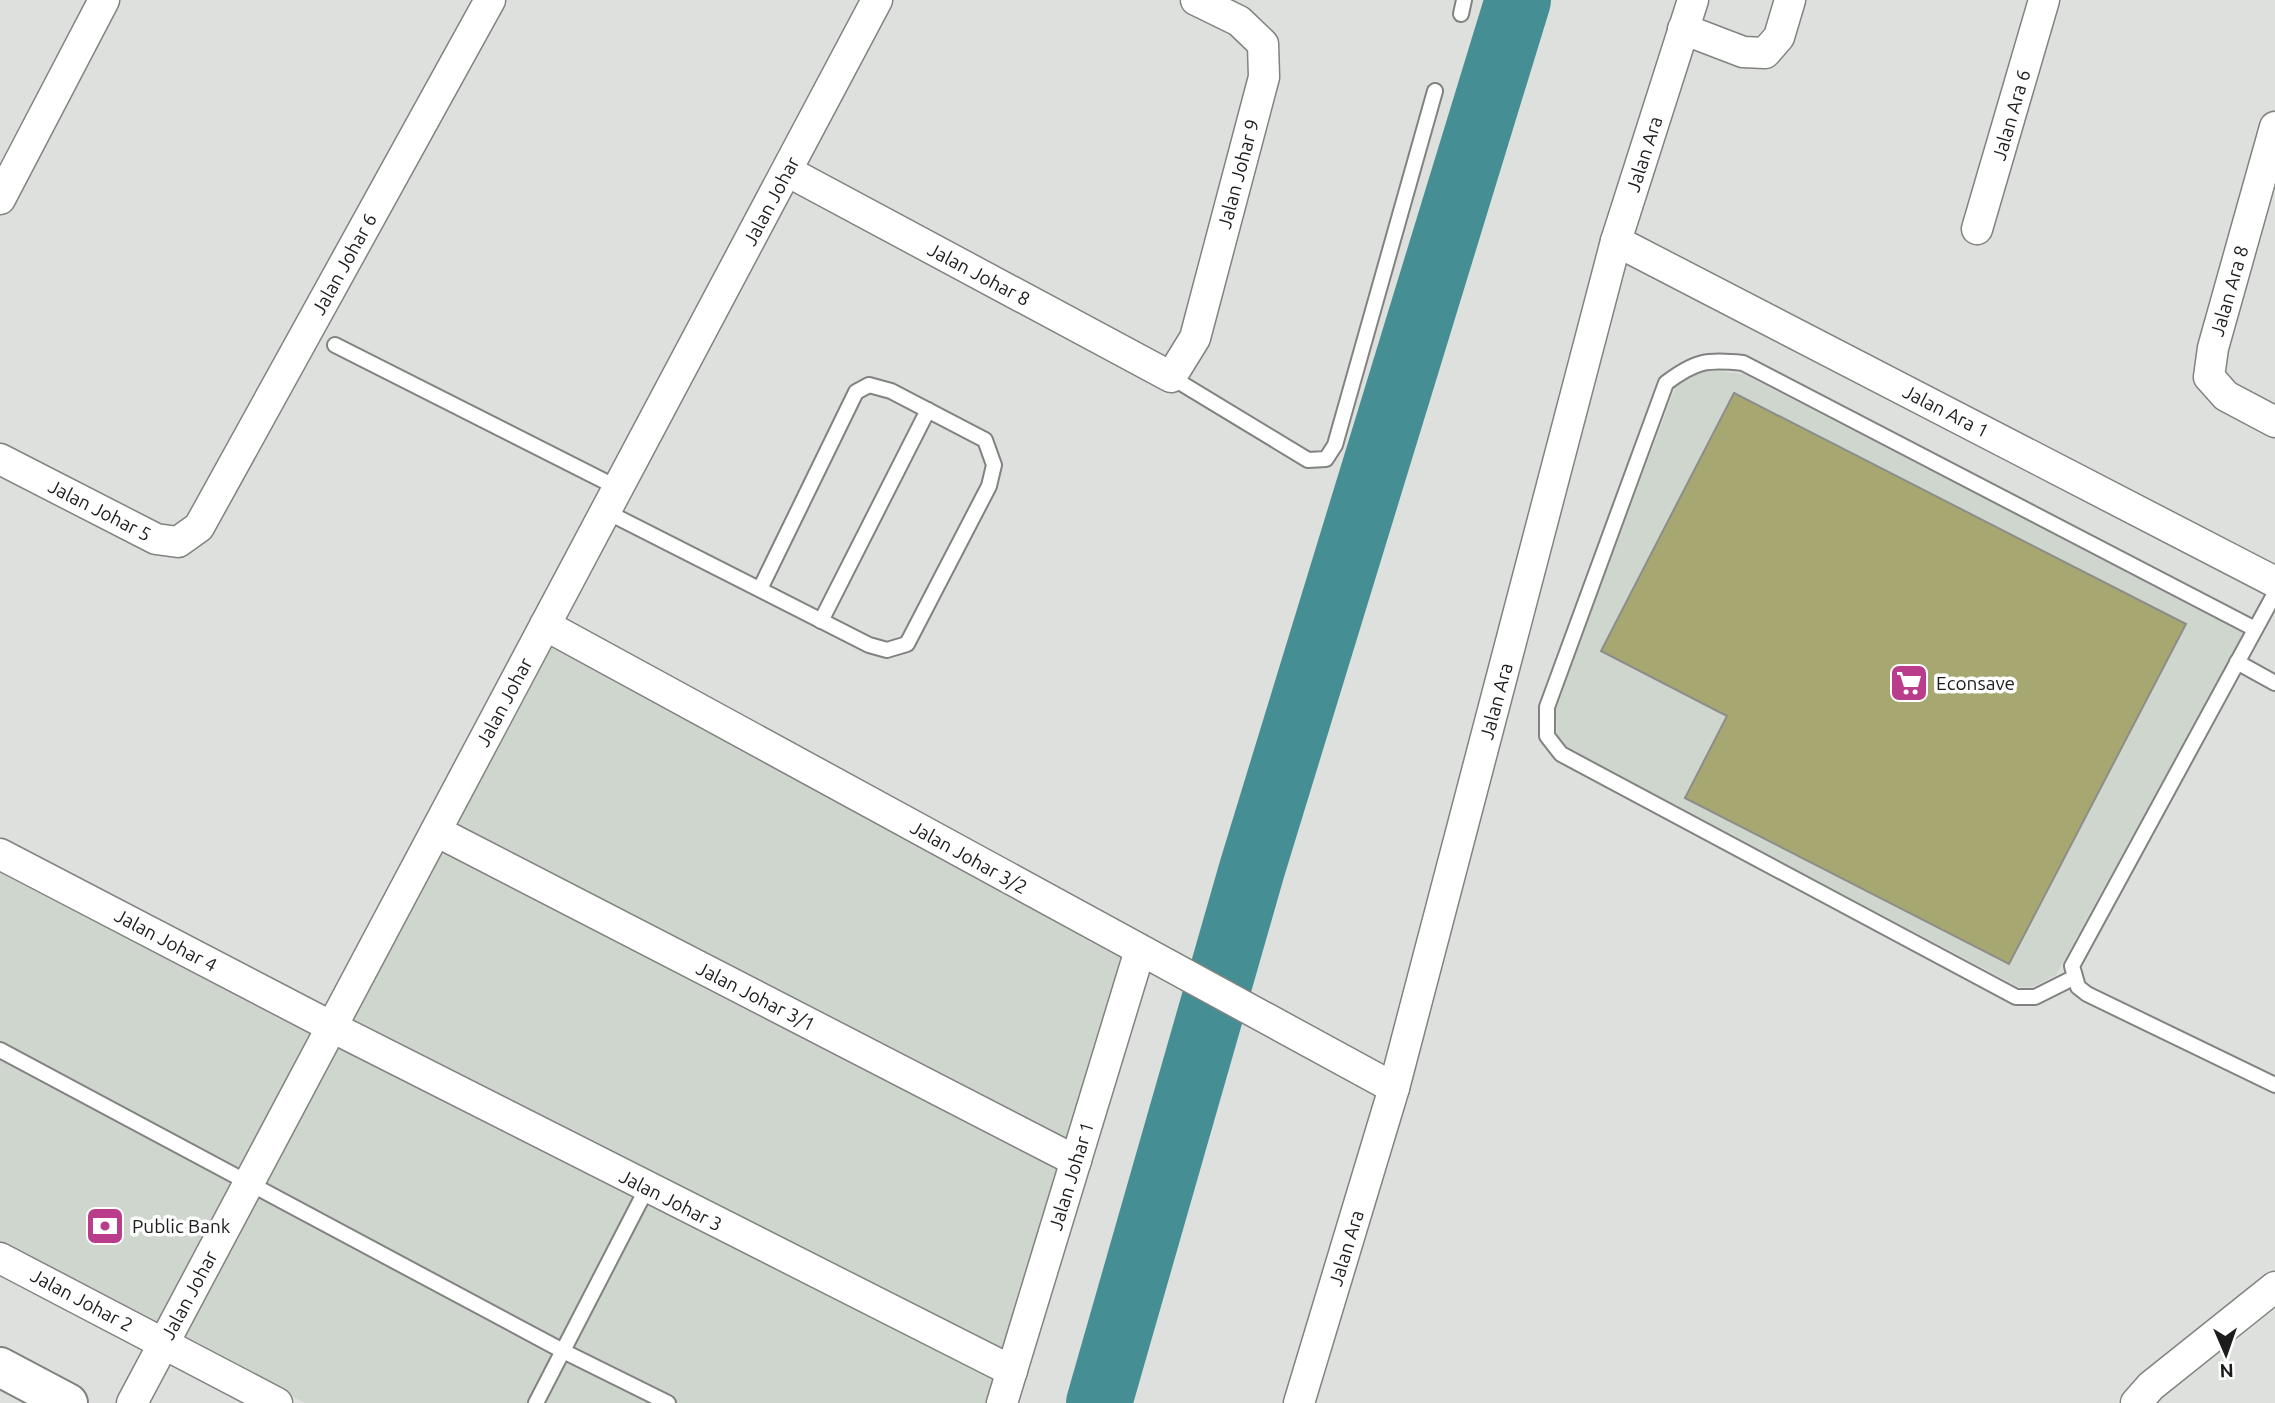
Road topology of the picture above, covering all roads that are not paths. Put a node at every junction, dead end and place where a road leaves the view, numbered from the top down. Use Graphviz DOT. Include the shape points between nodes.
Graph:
graph roads {
  1 [pos="104,0"];
  2 [pos="490,0"];
  3 [pos="877,0"];
  4 [pos="1196,0"];
  5 [pos="1693,0"];
  6 [pos="1790,0"];
  7 [pos="2044,0"];
  8 [pos="1683,29"];
  9 [pos="1435,91"];
  10 [pos="2274,139"];
  11 [pos="787,171"];
  12 [pos="0,199"];
  13 [pos="1977,229"];
  14 [pos="1616,240"];
  15 [pos="335,345"];
  16 [pos="1171,377"];
  17 [pos="928,410"];
  18 [pos="2275,422"];
  19 [pos="0,459"];
  20 [pos="612,499"];
  21 [pos="199,527"];
  22 [pos="2275,582"];
  23 [pos="760,589"];
  24 [pos="2275,593"];
  25 [pos="821,621"];
  26 [pos="545,625"];
  27 [pos="2255,629"];
  28 [pos="2237,662"];
  29 [pos="2275,683"];
  30 [pos="436,831"];
  31 [pos="0,853"];
  32 [pos="1140,950"];
  33 [pos="2073,978"];
  34 [pos="332,1027"];
  35 [pos="0,1051"];
  36 [pos="2275,1085"];
  37 [pos="1394,1088"];
  38 [pos="1076,1161"];
  39 [pos="249,1183"];
  40 [pos="647,1188"];
  41 [pos="0,1258"];
  42 [pos="2275,1287"];
  43 [pos="164,1343"];
  44 [pos="563,1351"];
  45 [pos="0,1367"];
  46 [pos="1012,1371"];
  47 [pos="68,1403"];
  48 [pos="132,1403"];
  49 [pos="278,1403"];
  50 [pos="536,1403"];
  51 [pos="668,1403"];
  52 [pos="1002,1403"];
  53 [pos="1299,1403"];
  54 [pos="2136,1403"];
  1 -- 12 [label="street"];
  2 -- 21 [label="street, Jalan Johar 6"];
  3 -- 11 [label="street, Jalan Johar"];
  4 -- 16 [label="street, Jalan Johar 9" via="1239,21 1263,44 1264,77 1195,338"];
  5 -- 8 [label="street, Jalan Ara"];
  6 -- 8 [label="street" via="1779,37 1765,53 1743,52"];
  7 -- 13 [label="street, Jalan Ara 6"];
  8 -- 14 [label="street, Jalan Ara"];
  9 -- 16 [label="lane" via="1335,445 1326,459 1308,460"];
  10 -- 18 [label="street, Jalan Ara 8" via="2213,348 2209,377 2226,396"];
  11 -- 16 [label="street, Jalan Johar 8"];
  11 -- 20 [label="street, Jalan Johar"];
  14 -- 22 [label="street, Jalan Ara 1"];
  14 -- 37 [label="street, Jalan Ara"];
  15 -- 20 [label="lane"];
  17 -- 23 [label="lane" via="891,391 869,386 856,392"];
  17 -- 25 [label="lane"];
  17 -- 25 [label="lane" via="985,440 994,465 989,486 906,644 887,650"];
  19 -- 21 [label="street, Jalan Johar 5" via="156,539 178,542"];
  20 -- 23 [label="lane"];
  20 -- 26 [label="street, Jalan Johar"];
  23 -- 25 [label="lane"];
  24 -- 27 [label="lane"];
  26 -- 30 [label="street, Jalan Johar"];
  26 -- 32 [label="street, Jalan Johar 3/2"];
  27 -- 28 [label="lane"];
  27 -- 33 [label="lane" via="1742,363 1709,359 1666,383 1547,707 1548,736 1561,754 2015,997 2035,997"];
  28 -- 29 [label="lane"];
  28 -- 33 [label="lane" via="2075,956"];
  30 -- 34 [label="street, Jalan Johar"];
  30 -- 38 [label="street, Jalan Johar 3/1"];
  31 -- 34 [label="street, Jalan Johar 4"];
  32 -- 37 [label="street, Jalan Johar 3/2"];
  32 -- 38 [label="street, Jalan Johar 1"];
  33 -- 36 [label="lane" via="2087,994"];
  34 -- 39 [label="street, Jalan Johar"];
  34 -- 40 [label="street, Jalan Johar 3"];
  35 -- 39 [label="lane"];
  37 -- 53 [label="street, Jalan Ara"];
  38 -- 46 [label="street, Jalan Johar 1"];
  39 -- 43 [label="street, Jalan Johar"];
  39 -- 44 [label="lane"];
  40 -- 44 [label="lane"];
  40 -- 46 [label="street, Jalan Johar 3"];
  41 -- 43 [label="street, Jalan Johar 2"];
  42 -- 54 [label="street"];
  43 -- 48 [label="street, Jalan Johar"];
  43 -- 49 [label="street"];
  44 -- 50 [label="lane"];
  44 -- 51 [label="lane"];
  45 -- 47 [label="main road"];
  46 -- 52 [label="street, Jalan Johar 1"];
}
